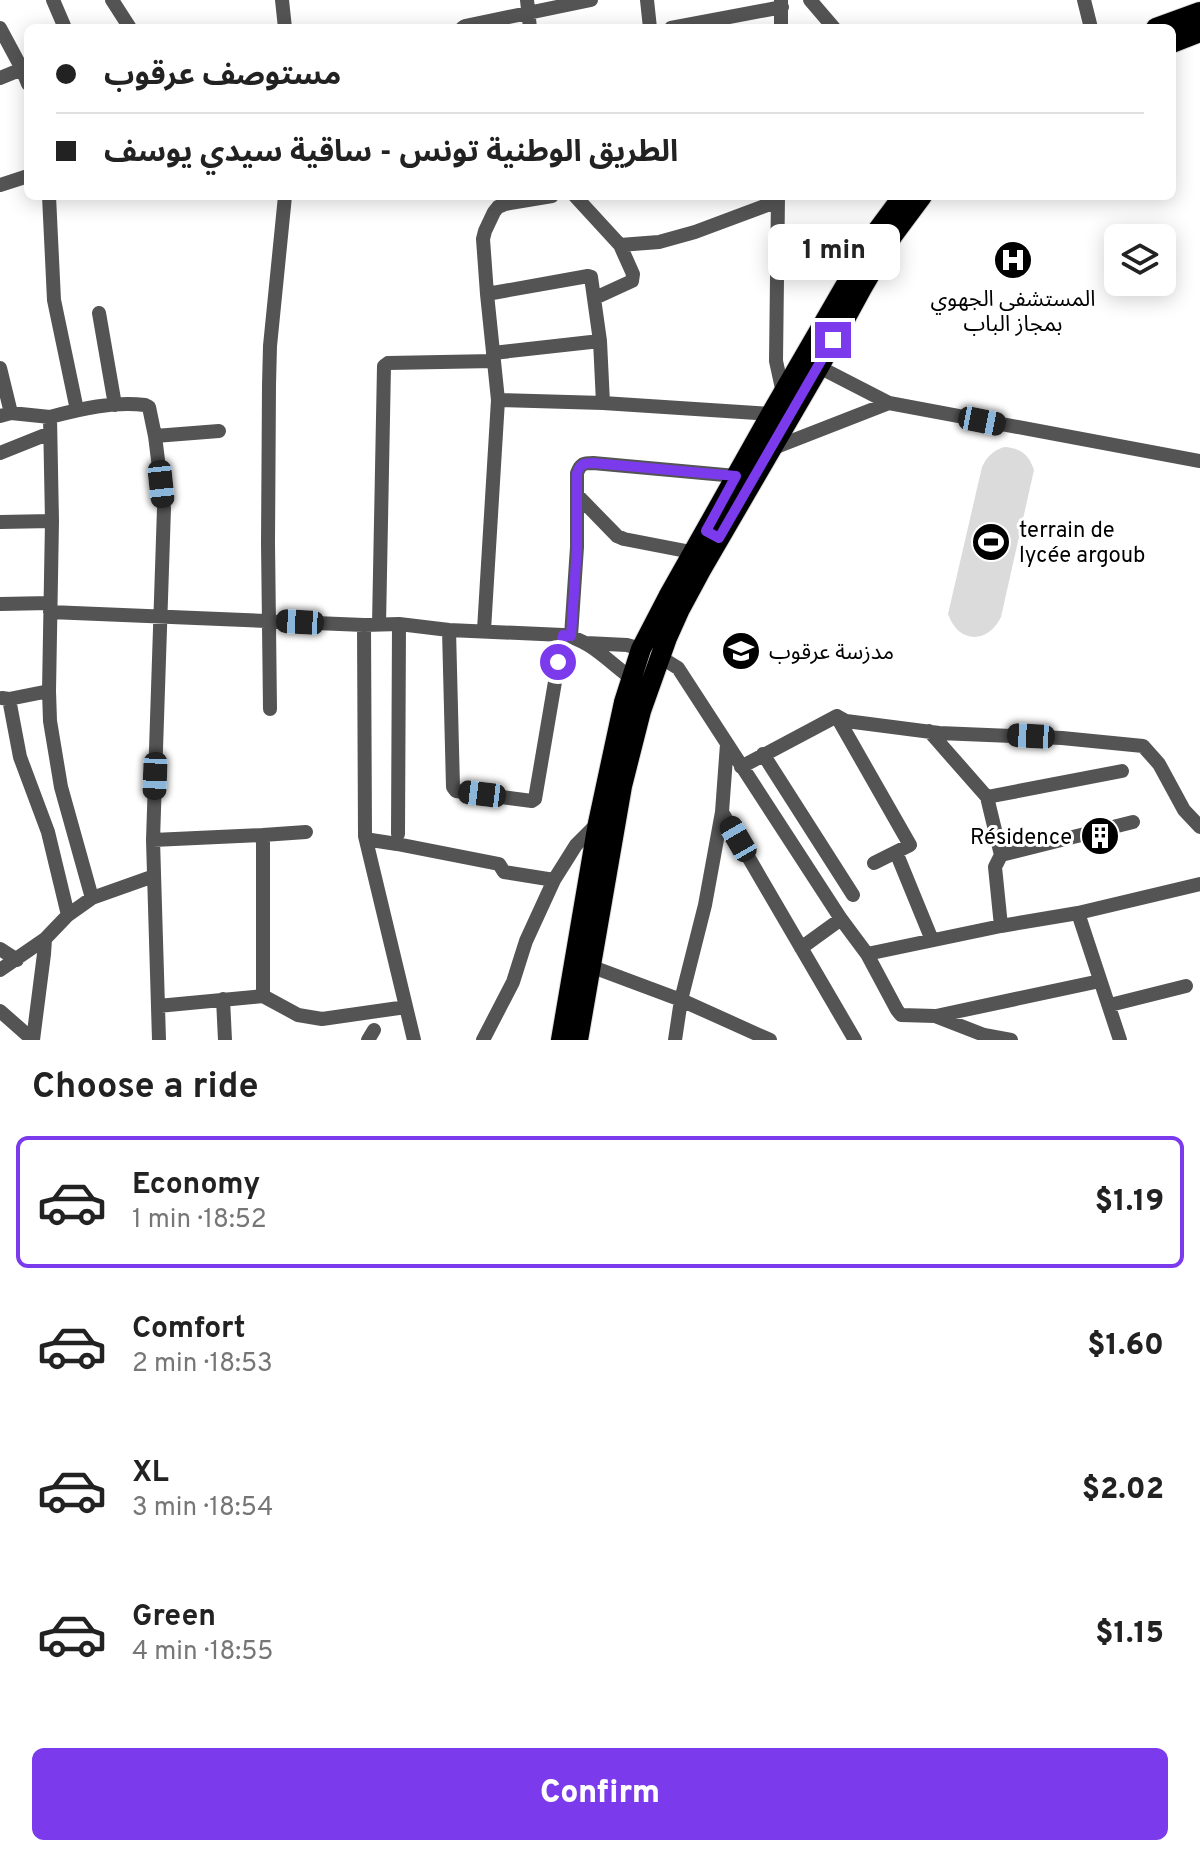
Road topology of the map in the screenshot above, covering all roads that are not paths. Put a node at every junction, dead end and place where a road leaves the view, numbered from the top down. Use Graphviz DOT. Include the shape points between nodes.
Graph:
graph roads {
  1 [pos="53,0"];
  2 [pos="114,0"];
  3 [pos="282,0"];
  4 [pos="591,0"];
  5 [pos="647,0"];
  6 [pos="810,0"];
  7 [pos="1084,0"];
  8 [pos="781,4"];
  9 [pos="1200,12"];
  10 [pos="529,14"];
  11 [pos="63,24"];
  12 [pos="128,24"];
  13 [pos="285,24"];
  14 [pos="476,24"];
  15 [pos="650,24"];
  16 [pos="689,24"];
  17 [pos="831,24"];
  18 [pos="1090,24"];
  19 [pos="1167,24"];
  20 [pos="0,28"];
  21 [pos="1200,32"];
  22 [pos="1176,41"];
  23 [pos="22,69"];
  24 [pos="24,74"];
  25 [pos="0,78"];
  26 [pos="24,177"];
  27 [pos="0,185"];
  28 [pos="49,200"];
  29 [pos="285,200"];
  30 [pos="508,200"];
  31 [pos="579,200"];
  32 [pos="775,200"];
  33 [pos="778,200"];
  34 [pos="900,200"];
  35 [pos="919,200"];
  36 [pos="620,245"];
  37 [pos="487,294"];
  38 [pos="595,298"];
  39 [pos="99,313"];
  40 [pos="600,341"];
  41 [pos="494,357"];
  42 [pos="819,367"];
  43 [pos="0,368"];
  44 [pos="783,393"];
  45 [pos="498,400"];
  46 [pos="603,403"];
  47 [pos="889,403"];
  48 [pos="115,405"];
  49 [pos="77,410"];
  50 [pos="5,414"];
  51 [pos="771,414"];
  52 [pos="50,417"];
  53 [pos="219,431"];
  54 [pos="50,433"];
  55 [pos="155,436"];
  56 [pos="771,449"];
  57 [pos="0,453"];
  58 [pos="1200,461"];
  59 [pos="736,476"];
  60 [pos="578,496"];
  61 [pos="52,521"];
  62 [pos="0,522"];
  63 [pos="712,534"];
  64 [pos="692,554"];
  65 [pos="0,604"];
  66 [pos="50,607"];
  67 [pos="160,617"];
  68 [pos="268,620"];
  69 [pos="399,624"];
  70 [pos="371,625"];
  71 [pos="449,630"];
  72 [pos="484,630"];
  73 [pos="567,636"];
  74 [pos="585,643"];
  75 [pos="650,653"];
  76 [pos="631,678"];
  77 [pos="49,691"];
  78 [pos="4,698"];
  79 [pos="270,709"];
  80 [pos="837,716"];
  81 [pos="929,731"];
  82 [pos="727,744"];
  83 [pos="763,754"];
  84 [pos="741,767"];
  85 [pos="1122,771"];
  86 [pos="987,797"];
  87 [pos="722,812"];
  88 [pos="1133,822"];
  89 [pos="598,823"];
  90 [pos="1200,827"];
  91 [pos="306,832"];
  92 [pos="398,834"];
  93 [pos="263,835"];
  94 [pos="365,836"];
  95 [pos="153,840"];
  96 [pos="896,852"];
  97 [pos="1001,855"];
  98 [pos="874,863"];
  99 [pos="154,876"];
  100 [pos="554,880"];
  101 [pos="1200,884"];
  102 [pos="853,895"];
  103 [pos="92,898"];
  104 [pos="1078,913"];
  105 [pos="68,915"];
  106 [pos="841,919"];
  107 [pos="1001,926"];
  108 [pos="45,939"];
  109 [pos="932,940"];
  110 [pos="801,948"];
  111 [pos="0,949"];
  112 [pos="867,954"];
  113 [pos="17,960"];
  114 [pos="590,966"];
  115 [pos="0,970"];
  116 [pos="1100,981"];
  117 [pos="1186,986"];
  118 [pos="263,996"];
  119 [pos="223,999"];
  120 [pos="681,1000"];
  121 [pos="1110,1005"];
  122 [pos="158,1006"];
  123 [pos="406,1007"];
  124 [pos="0,1011"];
  125 [pos="935,1016"];
  126 [pos="33,1040"];
  127 [pos="159,1040"];
  128 [pos="225,1040"];
  129 [pos="414,1040"];
  130 [pos="483,1040"];
  131 [pos="561,1040"];
  132 [pos="578,1040"];
  133 [pos="675,1040"];
  134 [pos="770,1040"];
  135 [pos="855,1040"];
  136 [pos="1011,1040"];
  137 [pos="1120,1040"];
  1 -- 11 [label="street"];
  2 -- 12 [label="street"];
  3 -- 13 [label="street"];
  4 -- 10 [label="street"];
  5 -- 15 [label="street"];
  6 -- 17 [label="street"];
  7 -- 18 [label="street"];
  8 -- 16 [label="street"];
  9 -- 19 [label="main road"];
  10 -- 14 [label="street"];
  20 -- 23 [label="street"];
  21 -- 22 [label="main road"];
  23 -- 24 [label="street"];
  23 -- 25 [label="street"];
  26 -- 27 [label="street"];
  28 -- 49 [label="street" via="54,300"];
  29 -- 68 [label="street" via="270,346"];
  30 -- 37 [label="street" via="494,212 483,239"];
  31 -- 36 [label="street"];
  32 -- 36 [label="street" via="695,232"];
  33 -- 44 [label="street" via="776,361"];
  34 -- 44 [label="main road"];
  35 -- 42 [label="main road" via="893,235"];
  36 -- 38 [label="street" via="632,281"];
  37 -- 38 [label="street" via="588,276"];
  37 -- 41 [label="street"];
  38 -- 40 [label="street"];
  39 -- 48 [label="street"];
  40 -- 41 [label="street"];
  40 -- 46 [label="street"];
  41 -- 45 [label="street"];
  41 -- 70 [label="street" via="384,366"];
  42 -- 47 [label="street"];
  42 -- 56 [label="main road"];
  43 -- 50 [label="street"];
  44 -- 51 [label="main road"];
  45 -- 46 [label="street"];
  45 -- 72 [label="street"];
  46 -- 51 [label="street"];
  47 -- 56 [label="street"];
  47 -- 58 [label="street"];
  48 -- 49 [label="street"];
  48 -- 55 [label="street" via="149,407"];
  49 -- 52 [label="street"];
  50 -- 52 [label="street"];
  51 -- 59 [label="main road"];
  52 -- 54 [label="street"];
  53 -- 55 [label="street"];
  54 -- 57 [label="street"];
  54 -- 61 [label="street"];
  55 -- 67 [label="street" via="164,508"];
  56 -- 63 [label="main road"];
  59 -- 60 [label="street" via="583,463 577,473"];
  59 -- 63 [label="main road"];
  60 -- 64 [label="street" via="617,536"];
  60 -- 73 [label="street"];
  61 -- 62 [label="street"];
  61 -- 66 [label="street"];
  63 -- 64 [label="main road"];
  63 -- 75 [label="main road" via="680,609"];
  64 -- 75 [label="main road"];
  65 -- 66 [label="street"];
  66 -- 67 [label="street"];
  66 -- 77 [label="street"];
  67 -- 68 [label="street"];
  67 -- 95 [label="street"];
  68 -- 70 [label="street"];
  68 -- 79 [label="street"];
  69 -- 70 [label="street"];
  69 -- 71 [label="street"];
  69 -- 92 [label="street"];
  70 -- 94 [label="street"];
  71 -- 72 [label="street"];
  71 -- 73 [label="street" via="453,787 532,801"];
  72 -- 73 [label="street"];
  73 -- 74 [label="street"];
  74 -- 75 [label="street" via="627,645"];
  74 -- 76 [label="street"];
  75 -- 76 [label="main road"];
  75 -- 82 [label="street" via="678,668"];
  75 -- 114 [label="main road"];
  76 -- 89 [label="main road"];
  77 -- 78 [label="street"];
  77 -- 103 [label="street" via="61,787"];
  78 -- 105 [label="street" via="48,832"];
  80 -- 81 [label="street"];
  80 -- 83 [label="street"];
  80 -- 96 [label="street" via="910,845"];
  81 -- 86 [label="street"];
  81 -- 90 [label="street" via="1143,746"];
  82 -- 84 [label="street"];
  82 -- 87 [label="street"];
  83 -- 84 [label="street"];
  83 -- 102 [label="street"];
  84 -- 106 [label="street"];
  85 -- 86 [label="street"];
  86 -- 97 [label="street"];
  87 -- 110 [label="street"];
  87 -- 120 [label="street"];
  88 -- 97 [label="street"];
  89 -- 100 [label="street"];
  89 -- 131 [label="main road"];
  91 -- 93 [label="street"];
  93 -- 95 [label="street"];
  93 -- 118 [label="street"];
  94 -- 100 [label="street"];
  94 -- 123 [label="street"];
  95 -- 99 [label="street"];
  96 -- 98 [label="street"];
  96 -- 109 [label="street"];
  97 -- 107 [label="street" via="995,867"];
  99 -- 103 [label="street"];
  99 -- 122 [label="street"];
  100 -- 130 [label="street"];
  101 -- 104 [label="street"];
  103 -- 105 [label="street"];
  104 -- 107 [label="street"];
  104 -- 116 [label="street"];
  105 -- 108 [label="street"];
  106 -- 110 [label="street"];
  106 -- 112 [label="street"];
  107 -- 109 [label="street"];
  108 -- 113 [label="street"];
  108 -- 126 [label="street"];
  109 -- 112 [label="street"];
  110 -- 135 [label="street"];
  111 -- 113 [label="street"];
  112 -- 125 [label="street" via="901,1015"];
  113 -- 115 [label="street"];
  114 -- 120 [label="street"];
  114 -- 132 [label="main road"];
  116 -- 121 [label="street"];
  116 -- 125 [label="street"];
  117 -- 121 [label="street"];
  118 -- 119 [label="street"];
  118 -- 123 [label="street" via="298,1015 322,1019"];
  119 -- 122 [label="street"];
  119 -- 128 [label="street"];
  120 -- 133 [label="street"];
  120 -- 134 [label="street"];
  121 -- 137 [label="street"];
  122 -- 127 [label="street"];
  123 -- 129 [label="street"];
  124 -- 126 [label="street"];
  125 -- 136 [label="street"];
}
